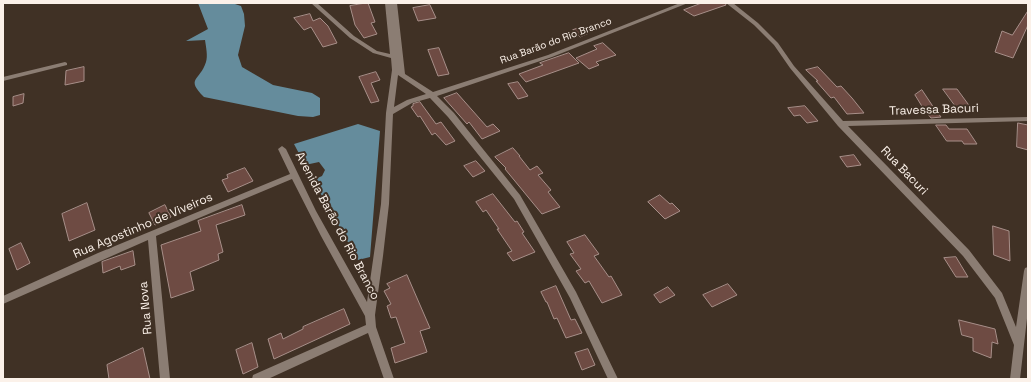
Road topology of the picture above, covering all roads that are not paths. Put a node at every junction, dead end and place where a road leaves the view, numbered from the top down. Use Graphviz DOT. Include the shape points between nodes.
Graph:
graph roads {
  1 [pos="314,3"];
  2 [pos="388,3"];
  3 [pos="394,3"];
  4 [pos="685,3"];
  5 [pos="729,3"];
  6 [pos="394,57"];
  7 [pos="65,64"];
  8 [pos="399,72"];
  9 [pos="3,79"];
  10 [pos="432,95"];
  11 [pos="390,113"];
  12 [pos="1028,119"];
  13 [pos="841,124"];
  14 [pos="282,149"];
  15 [pos="294,175"];
  16 [pos="152,235"];
  17 [pos="1028,271"];
  18 [pos="3,300"];
  19 [pos="370,315"];
  20 [pos="371,327"];
  21 [pos="1019,345"];
  22 [pos="165,379"];
  23 [pos="257,379"];
  24 [pos="389,379"];
  25 [pos="614,379"];
  26 [pos="1015,379"];
  1 -- 6 [label="street" via="352,37 375,52"];
  2 -- 6 [label="street"];
  3 -- 8 [label="street"];
  4 -- 10 [label="street, Rua Barão do Rio Branco" via="550,56"];
  5 -- 13 [label="street, Rua Bacuri" via="776,44 792,67"];
  6 -- 8 [label="street"];
  7 -- 9 [label="street"];
  8 -- 10 [label="street"];
  8 -- 11 [label="street, Avenida Barão do Rio Branco"];
  10 -- 11 [label="street" via="412,99"];
  10 -- 25 [label="street" via="517,197 573,295"];
  11 -- 19 [label="street, Avenida Barão do Rio Branco" via="385,204"];
  12 -- 13 [label="street, Travessa Bacuri"];
  13 -- 21 [label="street, Rua Bacuri" via="966,253 999,296"];
  14 -- 15 [label="street, Avenida Barão do Rio Branco"];
  15 -- 16 [label="street, Rua Agostinho de Viveiros"];
  15 -- 19 [label="street, Avenida Barão do Rio Branco"];
  16 -- 18 [label="street, Rua Agostinho de Viveiros"];
  16 -- 22 [label="street, Rua Nova"];
  17 -- 21 [label="street"];
  19 -- 20 [label="street, Avenida Barão do Rio Branco"];
  20 -- 23 [label="street"];
  20 -- 24 [label="street, Avenida Barão do Rio Branco"];
  21 -- 26 [label="street, Rua Bacuri"];
}
